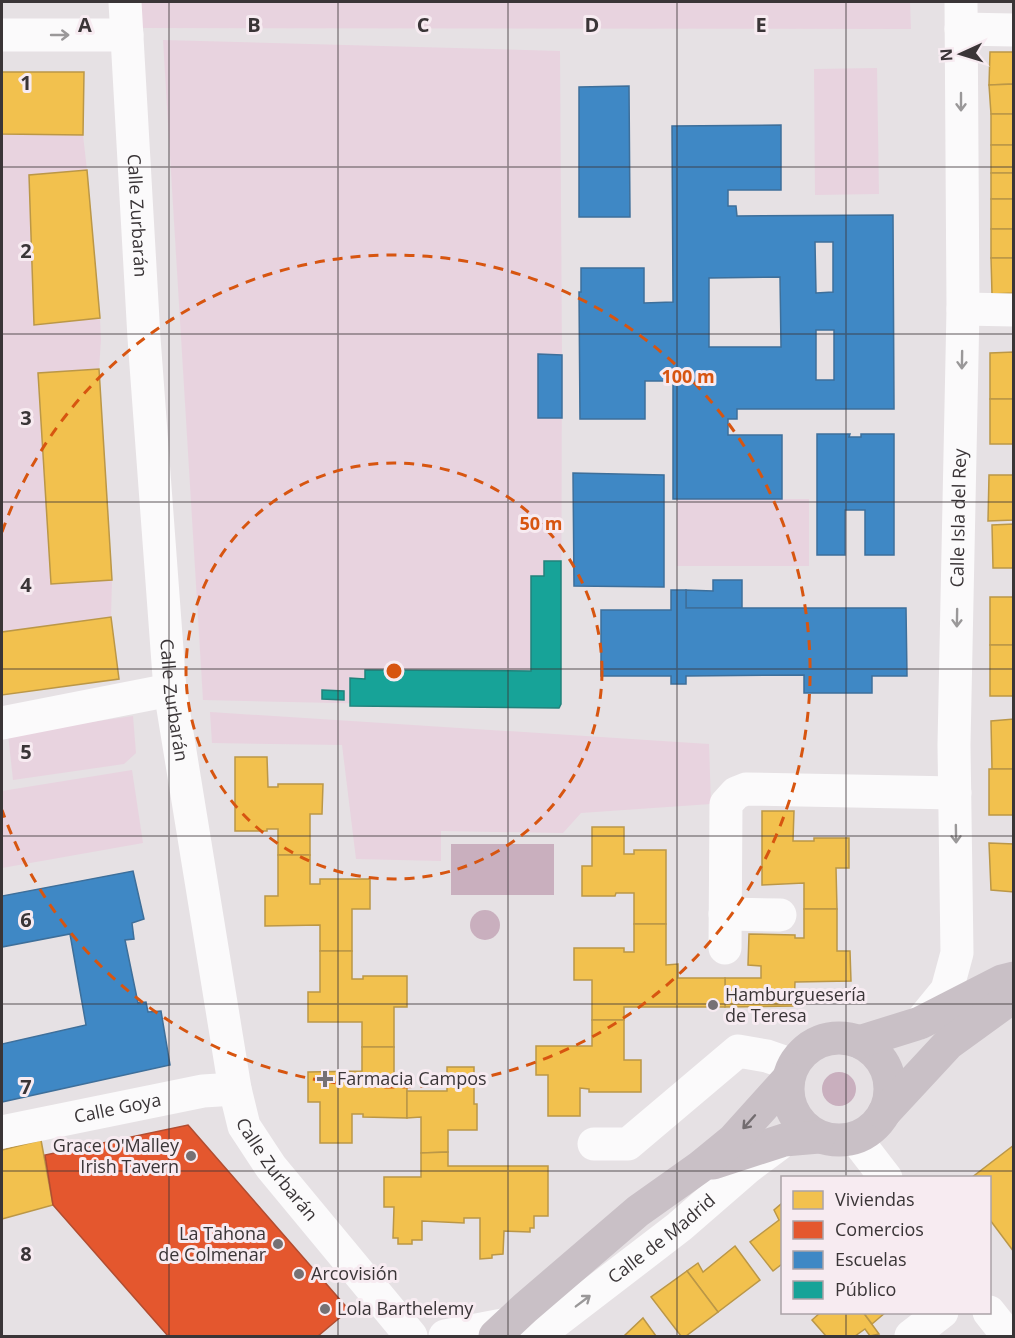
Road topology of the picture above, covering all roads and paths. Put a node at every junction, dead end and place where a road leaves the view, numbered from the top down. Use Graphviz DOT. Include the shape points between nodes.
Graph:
graph roads {
  1 [pos="125,2"];
  2 [pos="961,15"];
  3 [pos="1014,30"];
  4 [pos="2,35"];
  5 [pos="127,35"];
  6 [pos="963,309"];
  7 [pos="1014,310"];
  8 [pos="170,690"];
  9 [pos="2,723"];
  10 [pos="956,793"];
  11 [pos="725,914"];
  12 [pos="780,915"];
  13 [pos="725,948"];
  14 [pos="1014,978"];
  15 [pos="1014,996"];
  16 [pos="920,1023"];
  17 [pos="1014,1024"];
  18 [pos="859,1042"];
  19 [pos="948,1044"];
  20 [pos="791,1072"];
  21 [pos="235,1089"];
  22 [pos="884,1113"];
  23 [pos="2,1132"];
  24 [pos="819,1137"];
  25 [pos="856,1139"];
  26 [pos="784,1140"];
  27 [pos="594,1144"];
  28 [pos="700,1167"];
  29 [pos="884,1176"];
  30 [pos="939,1314"];
  31 [pos="991,1314"];
  32 [pos="516,1326"];
  33 [pos="411,1336"];
  34 [pos="445,1336"];
  35 [pos="911,1336"];
  36 [pos="1008,1336"];
  1 -- 5 [label="street, Calle Zurbarán"];
  2 -- 3 [label="street"];
  2 -- 6 [label="street, Calle Isla del Rey, one-way"];
  4 -- 5 [label="street, one-way"];
  5 -- 8 [label="street, Calle Zurbarán"];
  6 -- 7 [label="street"];
  6 -- 10 [label="street, Calle Isla del Rey, one-way"];
  8 -- 9 [label="street"];
  8 -- 21 [label="street, Calle Zurbarán"];
  10 -- 11 [label="street" via="746,789 736,793 726,804"];
  10 -- 16 [label="street, Calle Isla del Rey, one-way" via="957,953 947,990"];
  11 -- 12 [label="street"];
  11 -- 13 [label="street"];
  14 -- 16 [label="main road"];
  15 -- 19 [label="main road"];
  16 -- 18 [label="main road"];
  17 -- 19 [label="main road"];
  18 -- 20 [label="main road" via="844,1038 814,1044 802,1053"];
  18 -- 22 [label="main road" via="884,1064 890,1097"];
  19 -- 22 [label="main road"];
  20 -- 24 [label="main road" via="787,1093 790,1107 797,1120"];
  20 -- 27 [label="street" via="767,1056 738,1051 628,1144"];
  20 -- 28 [label="main road, Calle de Madrid, one-way" via="733,1140"];
  21 -- 23 [label="street, Calle Goya" via="203,1091"];
  21 -- 33 [label="street, Calle Zurbarán" via="244,1126 271,1167"];
  22 -- 25 [label="main road"];
  24 -- 25 [label="main road"];
  24 -- 26 [label="main road, Calle de Madrid"];
  25 -- 29 [label="street"];
  26 -- 28 [label="main road, Calle de Madrid"];
  32 -- 26 [label="street, Calle de Madrid, one-way" via="679,1227"];
  28 -- 32 [label="main road, Calle de Madrid" via="638,1212"];
  30 -- 35 [label="street"];
  31 -- 36 [label="street"];
  32 -- 34 [label="street"];
}
